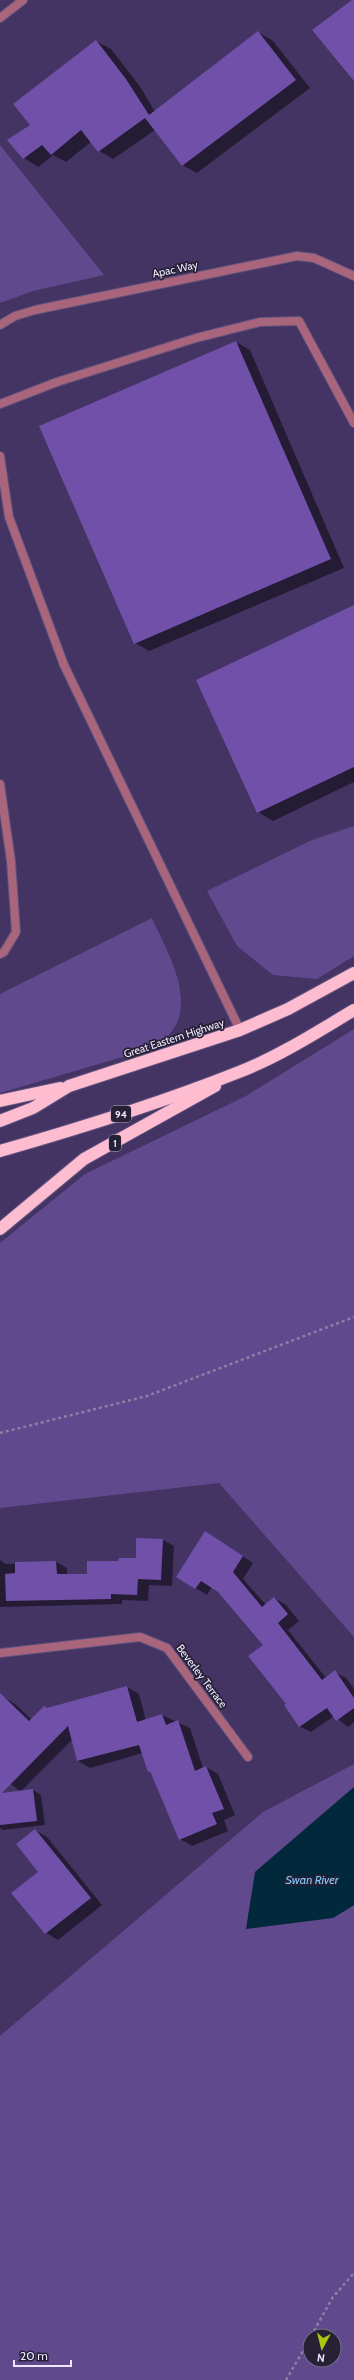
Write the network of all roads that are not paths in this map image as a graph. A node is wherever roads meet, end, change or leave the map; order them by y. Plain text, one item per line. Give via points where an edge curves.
1 (23, 0) edge
2 (0, 18) edge
3 (354, 276) edge
4 (0, 325) edge
5 (0, 404) edge
6 (354, 423) edge
7 (0, 456) edge
8 (0, 784) edge
9 (0, 954) edge
10 (354, 973) edge
11 (354, 1010) edge
12 (240, 1030) junction
13 (240, 1072) junction
14 (69, 1086) junction
15 (0, 1101) edge
16 (0, 1121) edge
17 (0, 1151) edge
18 (0, 1229) edge
19 (0, 1653) edge
20 (248, 1757) dead end

1 - 2 street
3 - 4 street, Apac Way via 314,258 296,256 35,310 15,316
5 - 6 street via 57,382 196,338 260,322 299,320
7 - 12 street via 9,517 64,665
8 - 9 street via 11,861 16,932 4,952
10 - 12 highway, Great Eastern Highway via 288,1009
11 - 13 highway, 94 via 295,1045
12 - 14 highway, Great Eastern Highway
13 - 17 highway, 94 via 86,1126
13 - 18 highway, 1 via 84,1159
14 - 15 highway
14 - 16 highway, Great Eastern Highway via 33,1108
19 - 20 street, Beverley Terrace via 140,1637 167,1648

